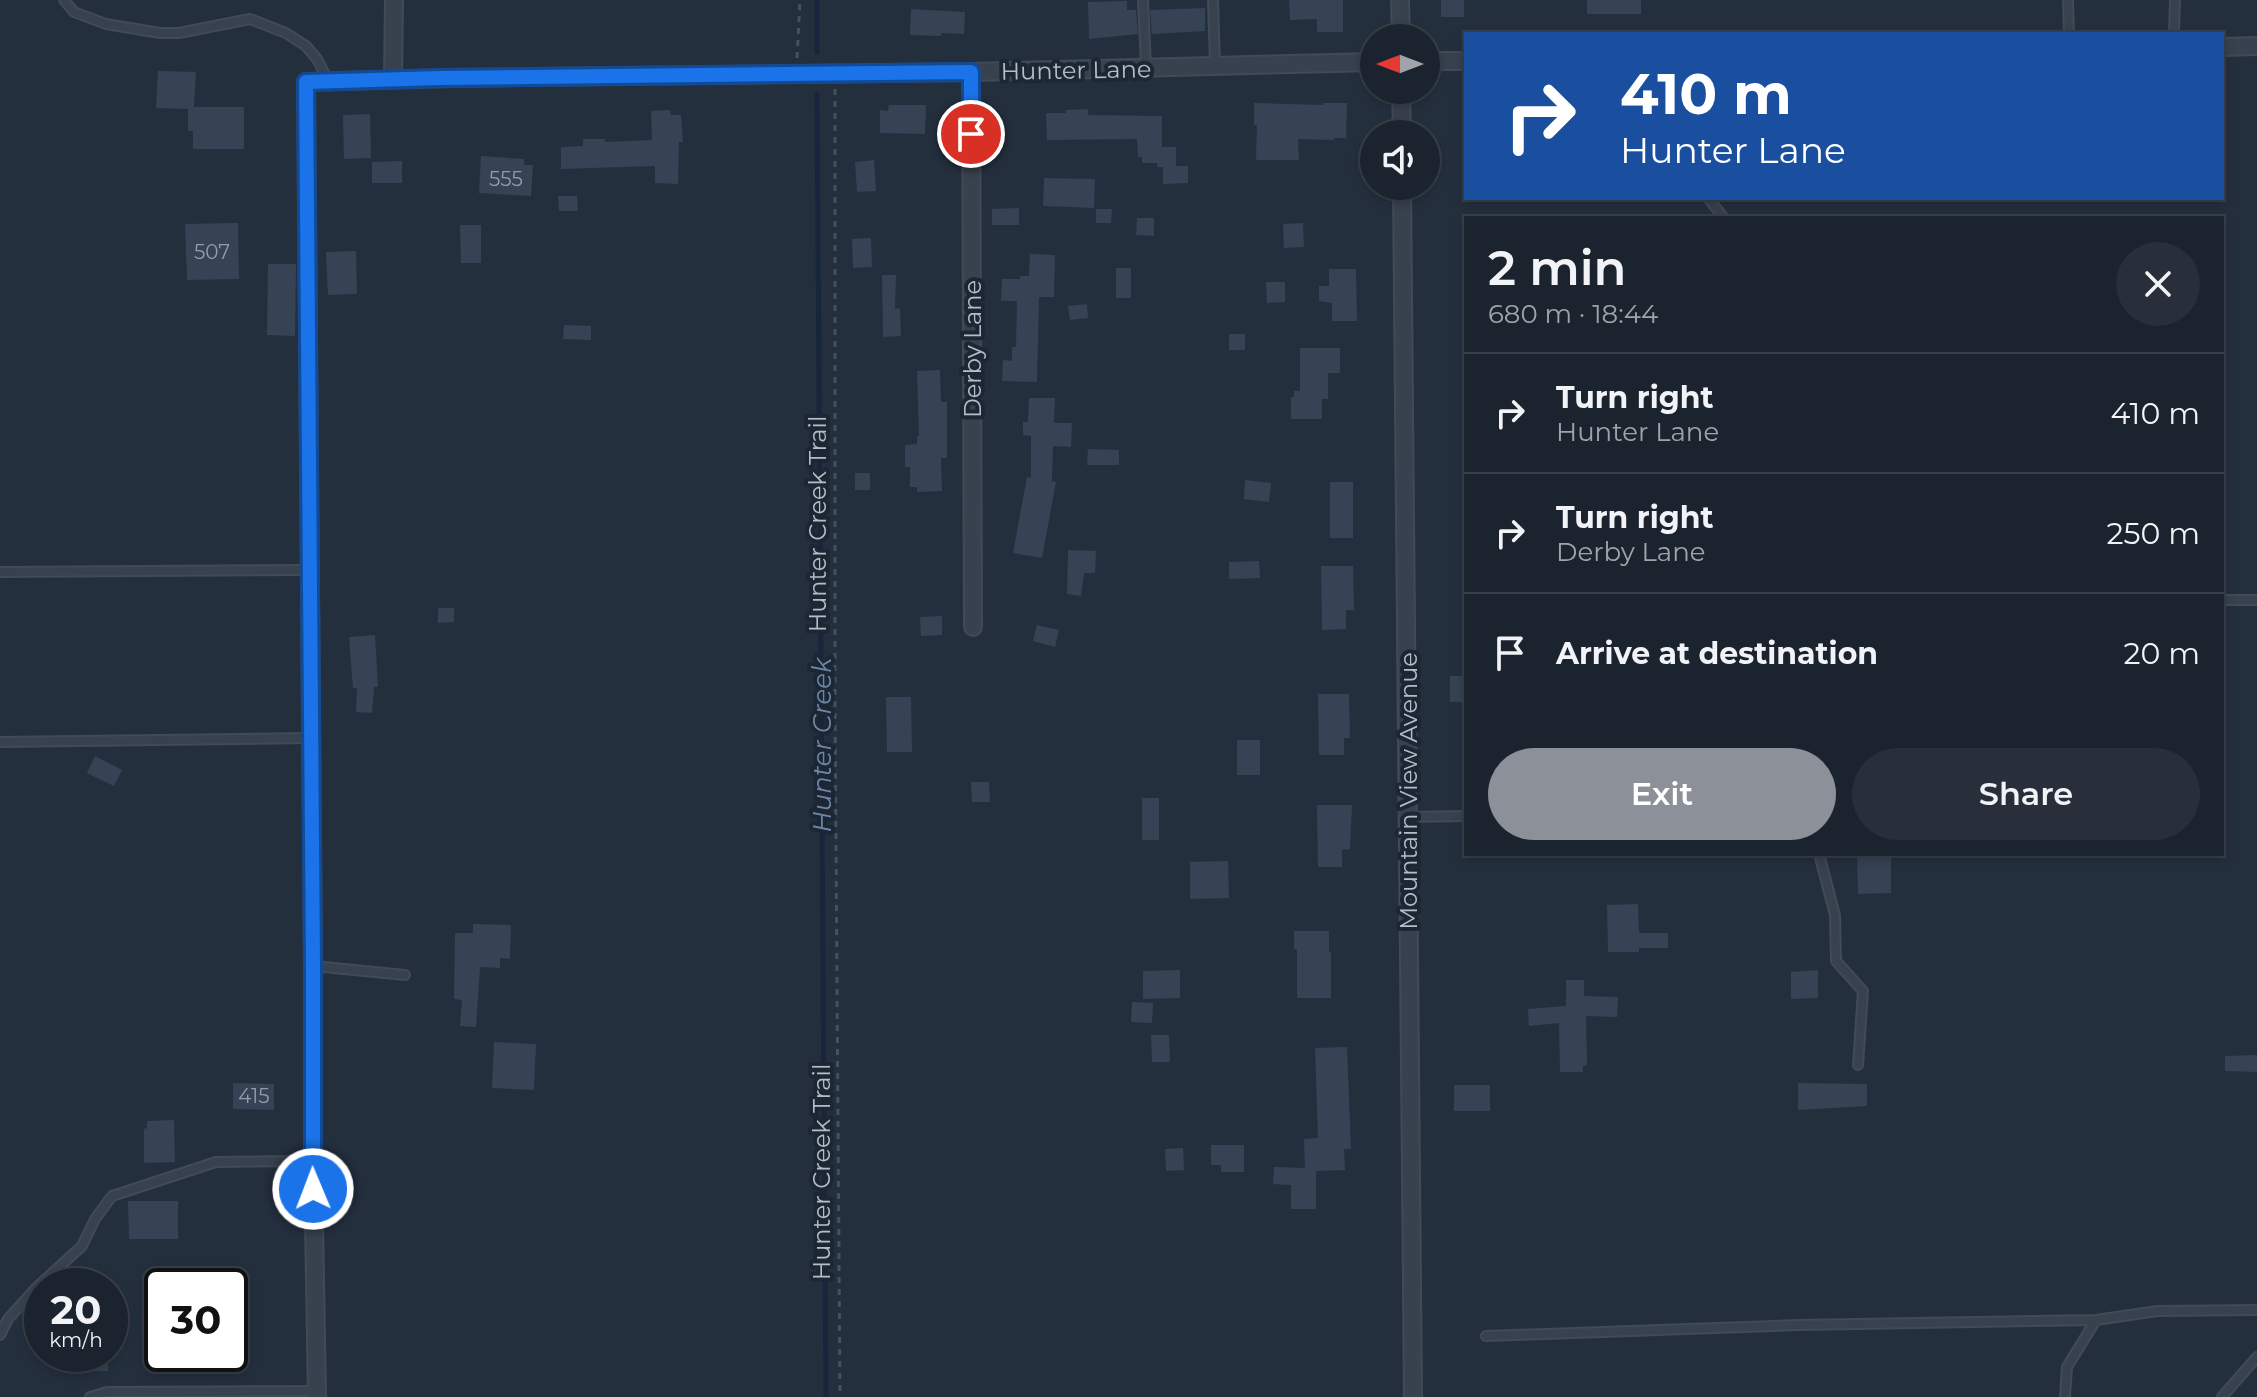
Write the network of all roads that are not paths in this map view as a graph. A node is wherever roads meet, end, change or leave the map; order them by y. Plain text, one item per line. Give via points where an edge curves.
1 (64, 0) edge
2 (394, 0) edge
3 (1143, 0) edge
4 (1213, 0) edge
5 (1400, 0) edge
6 (2068, 0) edge
7 (2175, 0) edge
8 (1401, 24) edge
9 (2069, 32) edge
10 (2174, 32) edge
11 (2257, 46) edge
12 (2224, 47) edge
13 (1440, 61) edge
14 (1464, 61) edge
15 (1360, 62) edge
16 (1215, 66) junction
17 (1146, 68) junction
18 (971, 72) junction
19 (393, 80) junction
20 (328, 81) junction
21 (1402, 200) edge
22 (1710, 200) edge
23 (1722, 216) edge
24 (310, 570) junction
25 (0, 572) edge
26 (2257, 600) edge
27 (2224, 601) edge
28 (973, 627) dead end
29 (312, 738) junction
30 (0, 742) edge
31 (1464, 816) edge
32 (1408, 817) junction
33 (1820, 856) edge
34 (313, 966) junction
35 (405, 975) dead end
36 (1858, 1065) dead end
37 (313, 1161) junction
38 (2257, 1310) edge
39 (2096, 1320) junction
40 (0, 1335) edge
41 (1486, 1336) dead end
42 (2257, 1357) edge
43 (317, 1394) edge
44 (90, 1397) edge
45 (1413, 1397) edge
46 (2065, 1397) edge
47 (2222, 1397) edge

1 - 20 lane via 74,12 106,24 160,33 250,19 306,46
2 - 19 street
3 - 17 lane
4 - 16 lane
5 - 8 street
6 - 9 lane
7 - 10 lane
11 - 12 street
13 - 14 street
15 - 16 street, Hunter Lane
16 - 17 street, Hunter Lane
17 - 18 street, Hunter Lane
18 - 19 street, Hunter Lane
18 - 28 street, Derby Lane
19 - 20 street, Hunter Lane
20 - 24 street via 306,82
21 - 32 street, Mountain View Avenue
22 - 23 lane
24 - 25 lane
24 - 29 street
26 - 27 lane
29 - 30 lane
29 - 34 street
31 - 32 lane
32 - 45 street, Mountain View Avenue
33 - 36 lane via 1835,915 1836,961 1863,991
34 - 35 lane
34 - 37 street
37 - 40 lane via 216,1162 112,1196 82,1246 36,1288
37 - 43 street
38 - 39 lane via 2157,1311
39 - 41 lane
39 - 46 lane via 2067,1367
42 - 47 lane
43 - 44 lane via 107,1392

